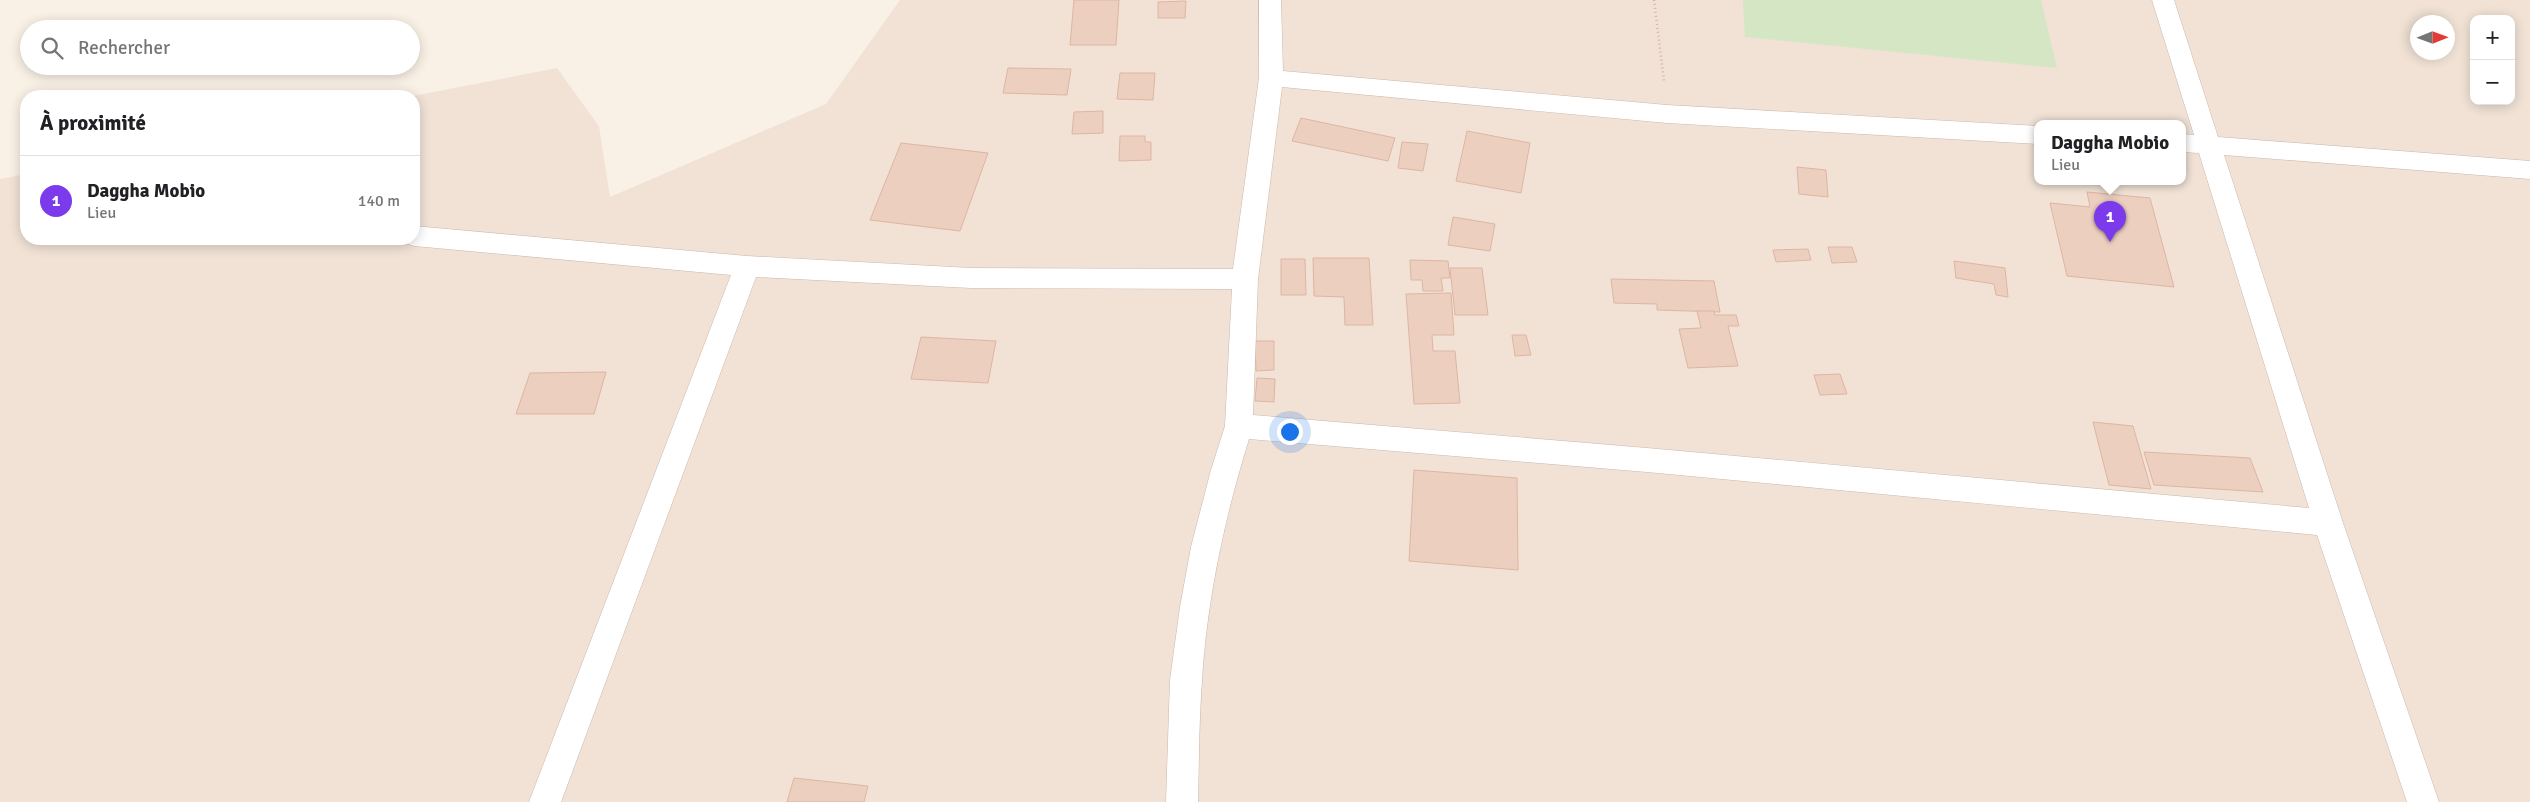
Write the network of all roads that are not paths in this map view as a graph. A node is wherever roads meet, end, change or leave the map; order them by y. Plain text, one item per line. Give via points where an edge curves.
1 (1270, 0) edge
2 (2164, 0) edge
3 (1270, 78) junction
4 (2034, 135) edge
5 (2186, 143) edge
6 (2210, 145) junction
7 (2530, 170) edge
8 (420, 237) edge
9 (747, 266) junction
10 (1245, 279) junction
11 (1239, 426) junction
12 (2328, 522) junction
13 (545, 802) edge
14 (1182, 802) edge
15 (2423, 802) edge

1 - 3 street
2 - 6 street
3 - 4 street via 1668,114
3 - 10 street
5 - 6 street
6 - 7 street
6 - 12 street
8 - 9 street
9 - 10 street via 971,278
9 - 13 street
10 - 11 street
11 - 12 street via 1507,446 1705,467
11 - 14 street via 1220,489 1194,607 1186,680
12 - 15 street

